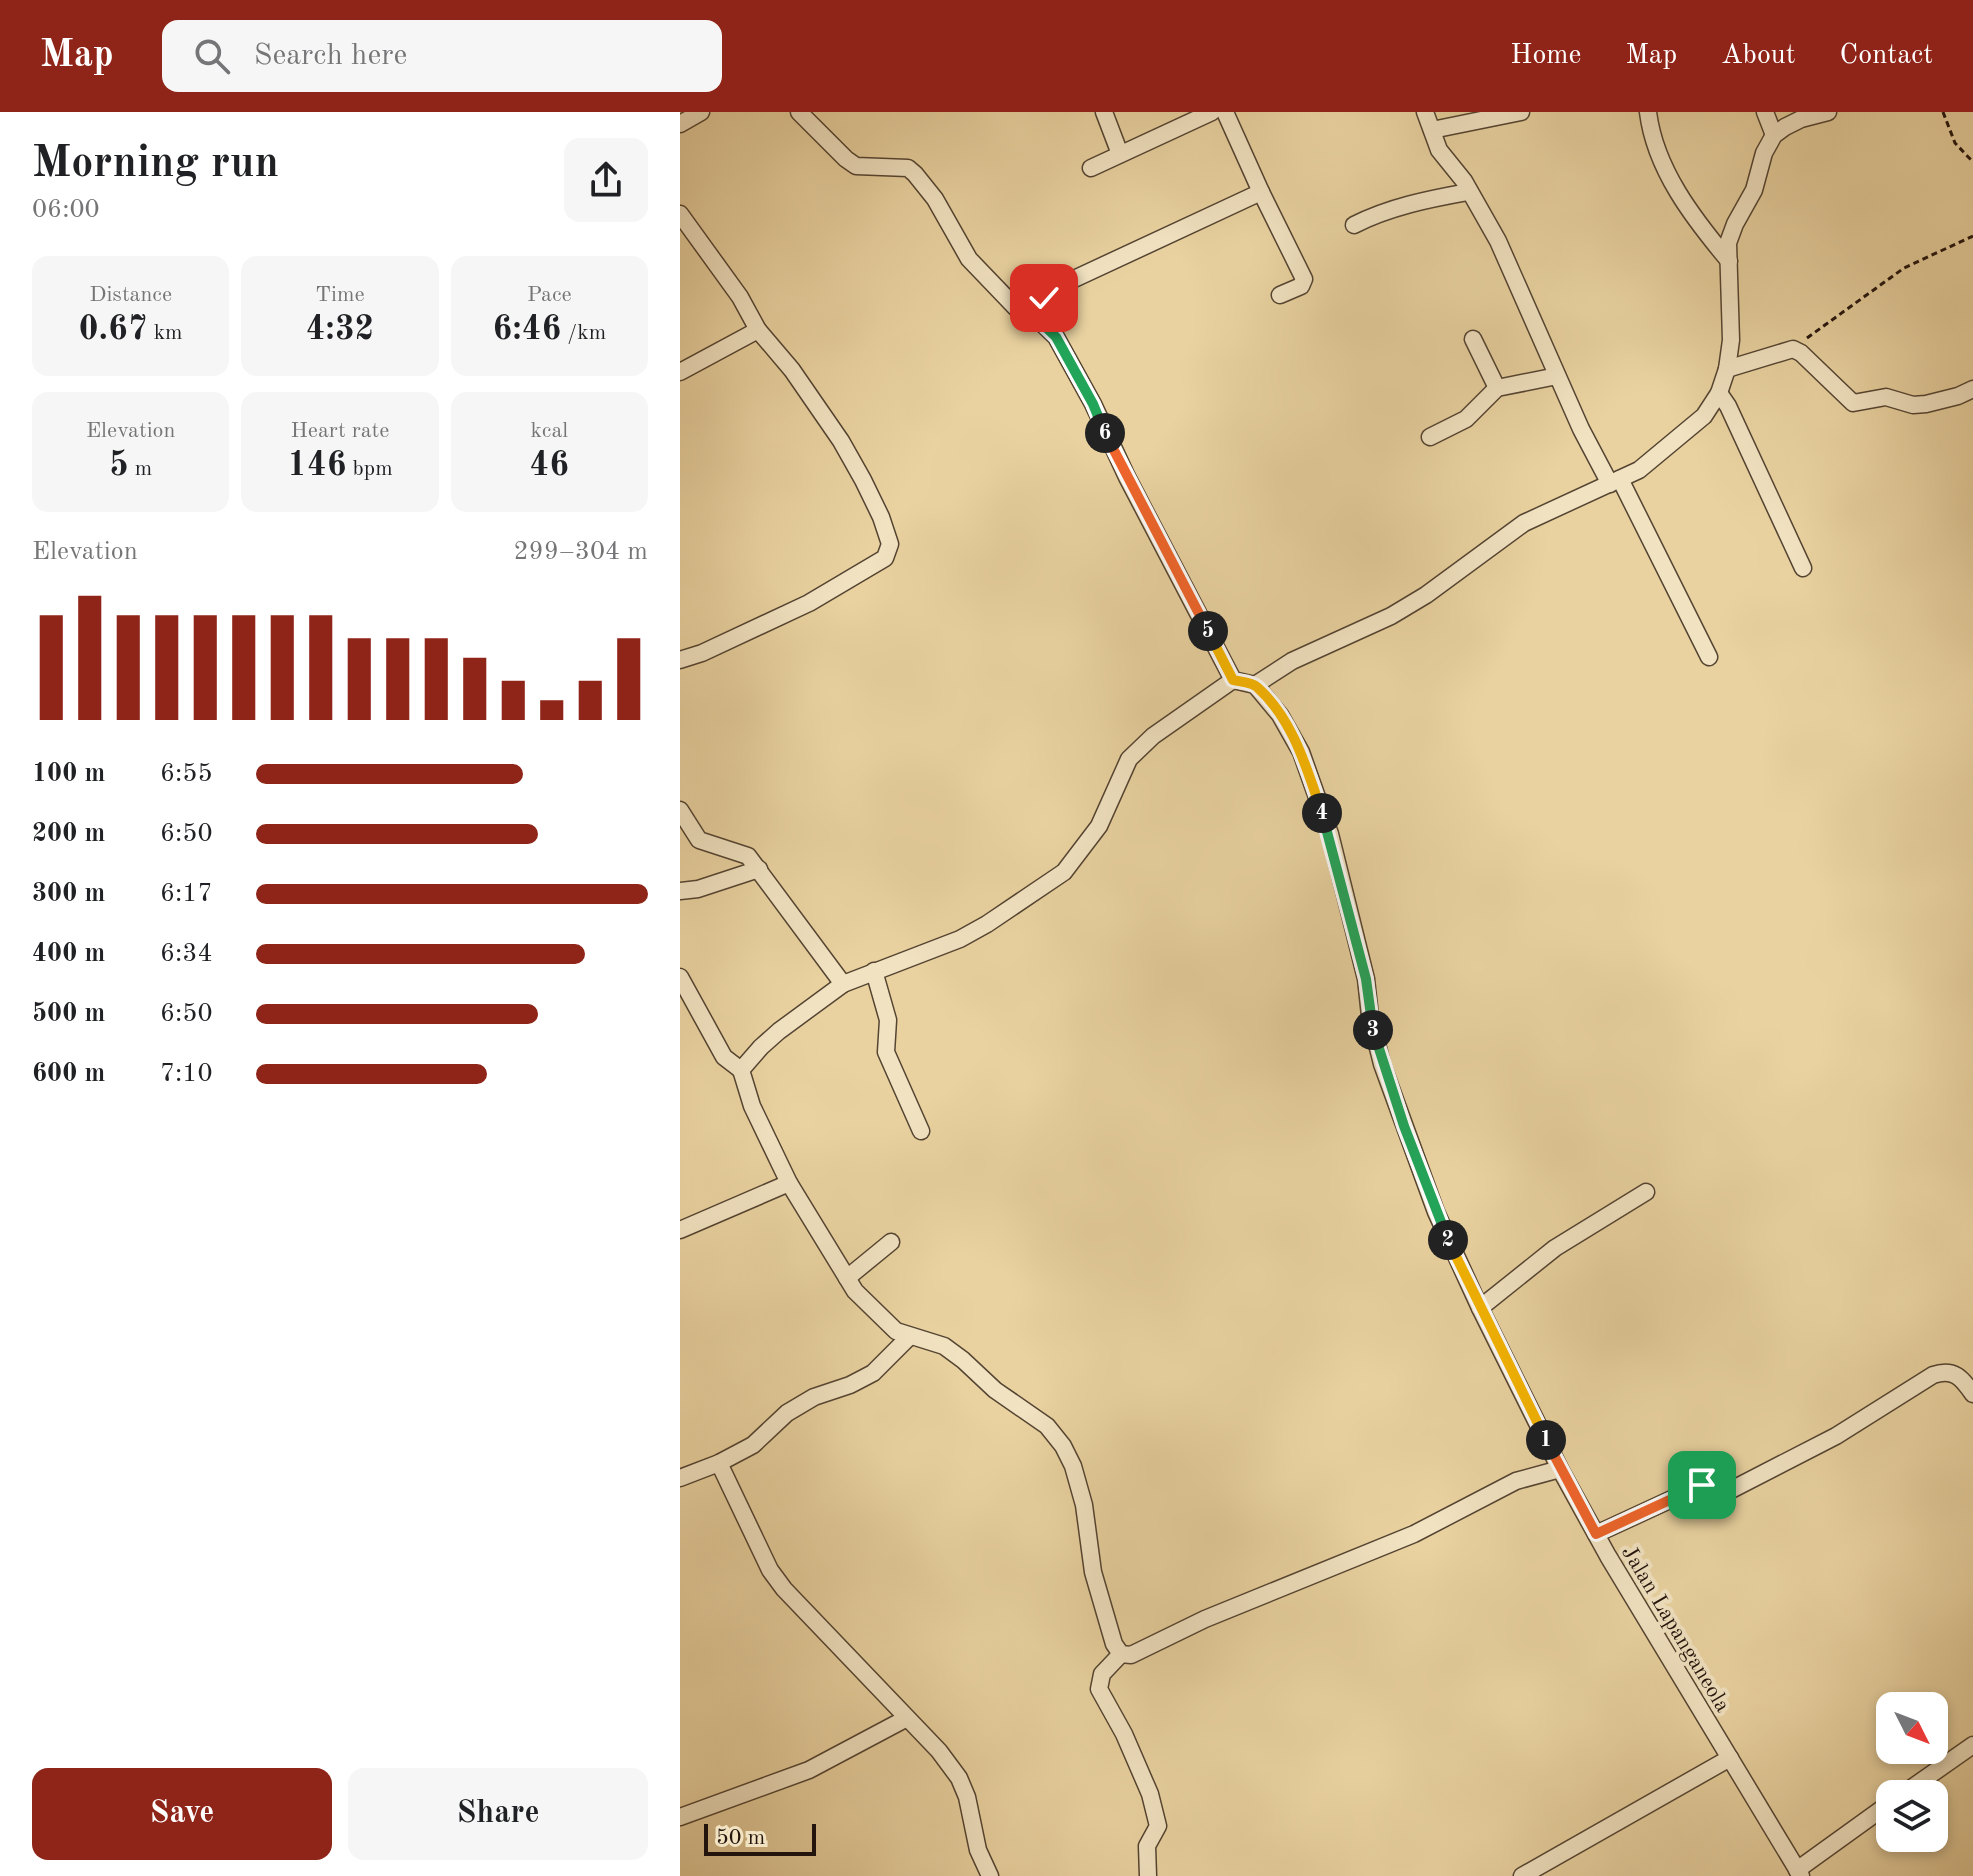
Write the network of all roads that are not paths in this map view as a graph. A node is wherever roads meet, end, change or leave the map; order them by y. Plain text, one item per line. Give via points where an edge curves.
1 (701, 112) edge
2 (799, 112) edge
3 (1104, 112) edge
4 (1212, 112) edge
5 (1225, 112) edge
6 (1425, 112) edge
7 (1521, 112) edge
8 (1648, 112) edge
9 (1765, 112) edge
10 (1828, 112) edge
11 (680, 124) edge
12 (1432, 130) junction
13 (1774, 135) junction
14 (1120, 154) junction
15 (1091, 168) dead end
16 (1261, 192) junction
17 (1468, 192) junction
18 (680, 214) edge
19 (1354, 225) dead end
20 (1729, 261) junction
21 (1280, 295) dead end
22 (1030, 312) junction
23 (758, 330) junction
24 (1473, 339) dead end
25 (1727, 369) junction
26 (680, 372) edge
27 (1557, 376) junction
28 (1497, 388) junction
29 (1971, 390) edge
30 (1719, 393) junction
31 (1430, 437) dead end
32 (1615, 481) junction
33 (1803, 568) dead end
34 (1709, 657) dead end
35 (680, 660) edge
36 (1233, 680) junction
37 (1255, 685) junction
38 (680, 810) edge
39 (759, 869) junction
40 (680, 891) edge
41 (874, 971) junction
42 (680, 977) edge
43 (843, 984) junction
44 (741, 1070) junction
45 (921, 1131) dead end
46 (789, 1183) junction
47 (1646, 1192) dead end
48 (680, 1230) edge
49 (891, 1242) dead end
50 (847, 1278) junction
51 (1480, 1308) junction
52 (909, 1337) junction
53 (1973, 1394) edge
54 (719, 1463) junction
55 (1560, 1469) junction
56 (680, 1478) edge
57 (1596, 1534) junction
58 (1121, 1654) junction
59 (907, 1718) junction
60 (1973, 1745) edge
61 (1730, 1758) junction
62 (1923, 1780) edge
63 (1876, 1814) edge
64 (680, 1817) edge
65 (1799, 1873) edge
66 (990, 1876) edge
67 (1148, 1876) edge
68 (1522, 1876) edge

1 - 11 street
2 - 22 street via 856,166 908,168 915,174 969,259 1016,308
3 - 14 street
4 - 14 street
5 - 16 street
6 - 12 street
7 - 12 street
8 - 20 street via 1674,185
9 - 13 street
10 - 13 street via 1801,119
12 - 17 street
13 - 20 street via 1728,243
14 - 15 street
16 - 21 street via 1304,279 1301,286
16 - 22 street via 1059,286
17 - 19 street
17 - 27 street via 1498,241
18 - 23 street
20 - 25 street
22 - 36 street via 1056,337 1093,404
23 - 26 street
23 - 35 street via 841,441 890,544 885,558 809,603
24 - 28 street
25 - 29 street via 1793,349 1853,403 1886,397 1913,405
25 - 30 street
27 - 28 street
27 - 32 street via 1598,465
28 - 31 street via 1466,419
30 - 32 street via 1704,416 1674,443
30 - 33 street
32 - 34 street
32 - 37 street via 1524,523 1426,595 1292,661
36 - 37 street
36 - 41 street via 1129,759 1099,826 1064,872 960,939
37 - 51 street, Jalan Lapanganeola via 1301,752 1330,834 1382,1064 1436,1212
38 - 39 street via 699,840 740,851
39 - 40 street
39 - 43 street
41 - 43 street
41 - 45 street via 888,1020 886,1052
42 - 44 street via 724,1057
43 - 44 street via 779,1031
44 - 46 street
46 - 48 street
46 - 50 street
47 - 51 street via 1555,1248
49 - 50 street
50 - 52 street via 883,1320
51 - 55 street, Jalan Lapanganeola
52 - 54 street via 873,1373 814,1397 787,1413 753,1445
52 - 58 street via 944,1346 1047,1426 1063,1446 1084,1505 1093,1572
53 - 57 street via 1956,1373 1933,1375 1836,1436 1731,1490 1702,1485
54 - 56 street
54 - 59 street via 784,1589
55 - 57 street, Jalan Lapanganeola
55 - 58 street via 1516,1481 1414,1534 1205,1619 1131,1655
57 - 61 street, Jalan Lapanganeola
58 - 67 street via 1098,1681 1150,1794 1158,1826 1147,1846
59 - 64 street via 809,1770
59 - 66 street via 959,1778
60 - 62 street
61 - 65 street, Jalan Lapanganeola
61 - 68 street
63 - 65 street

